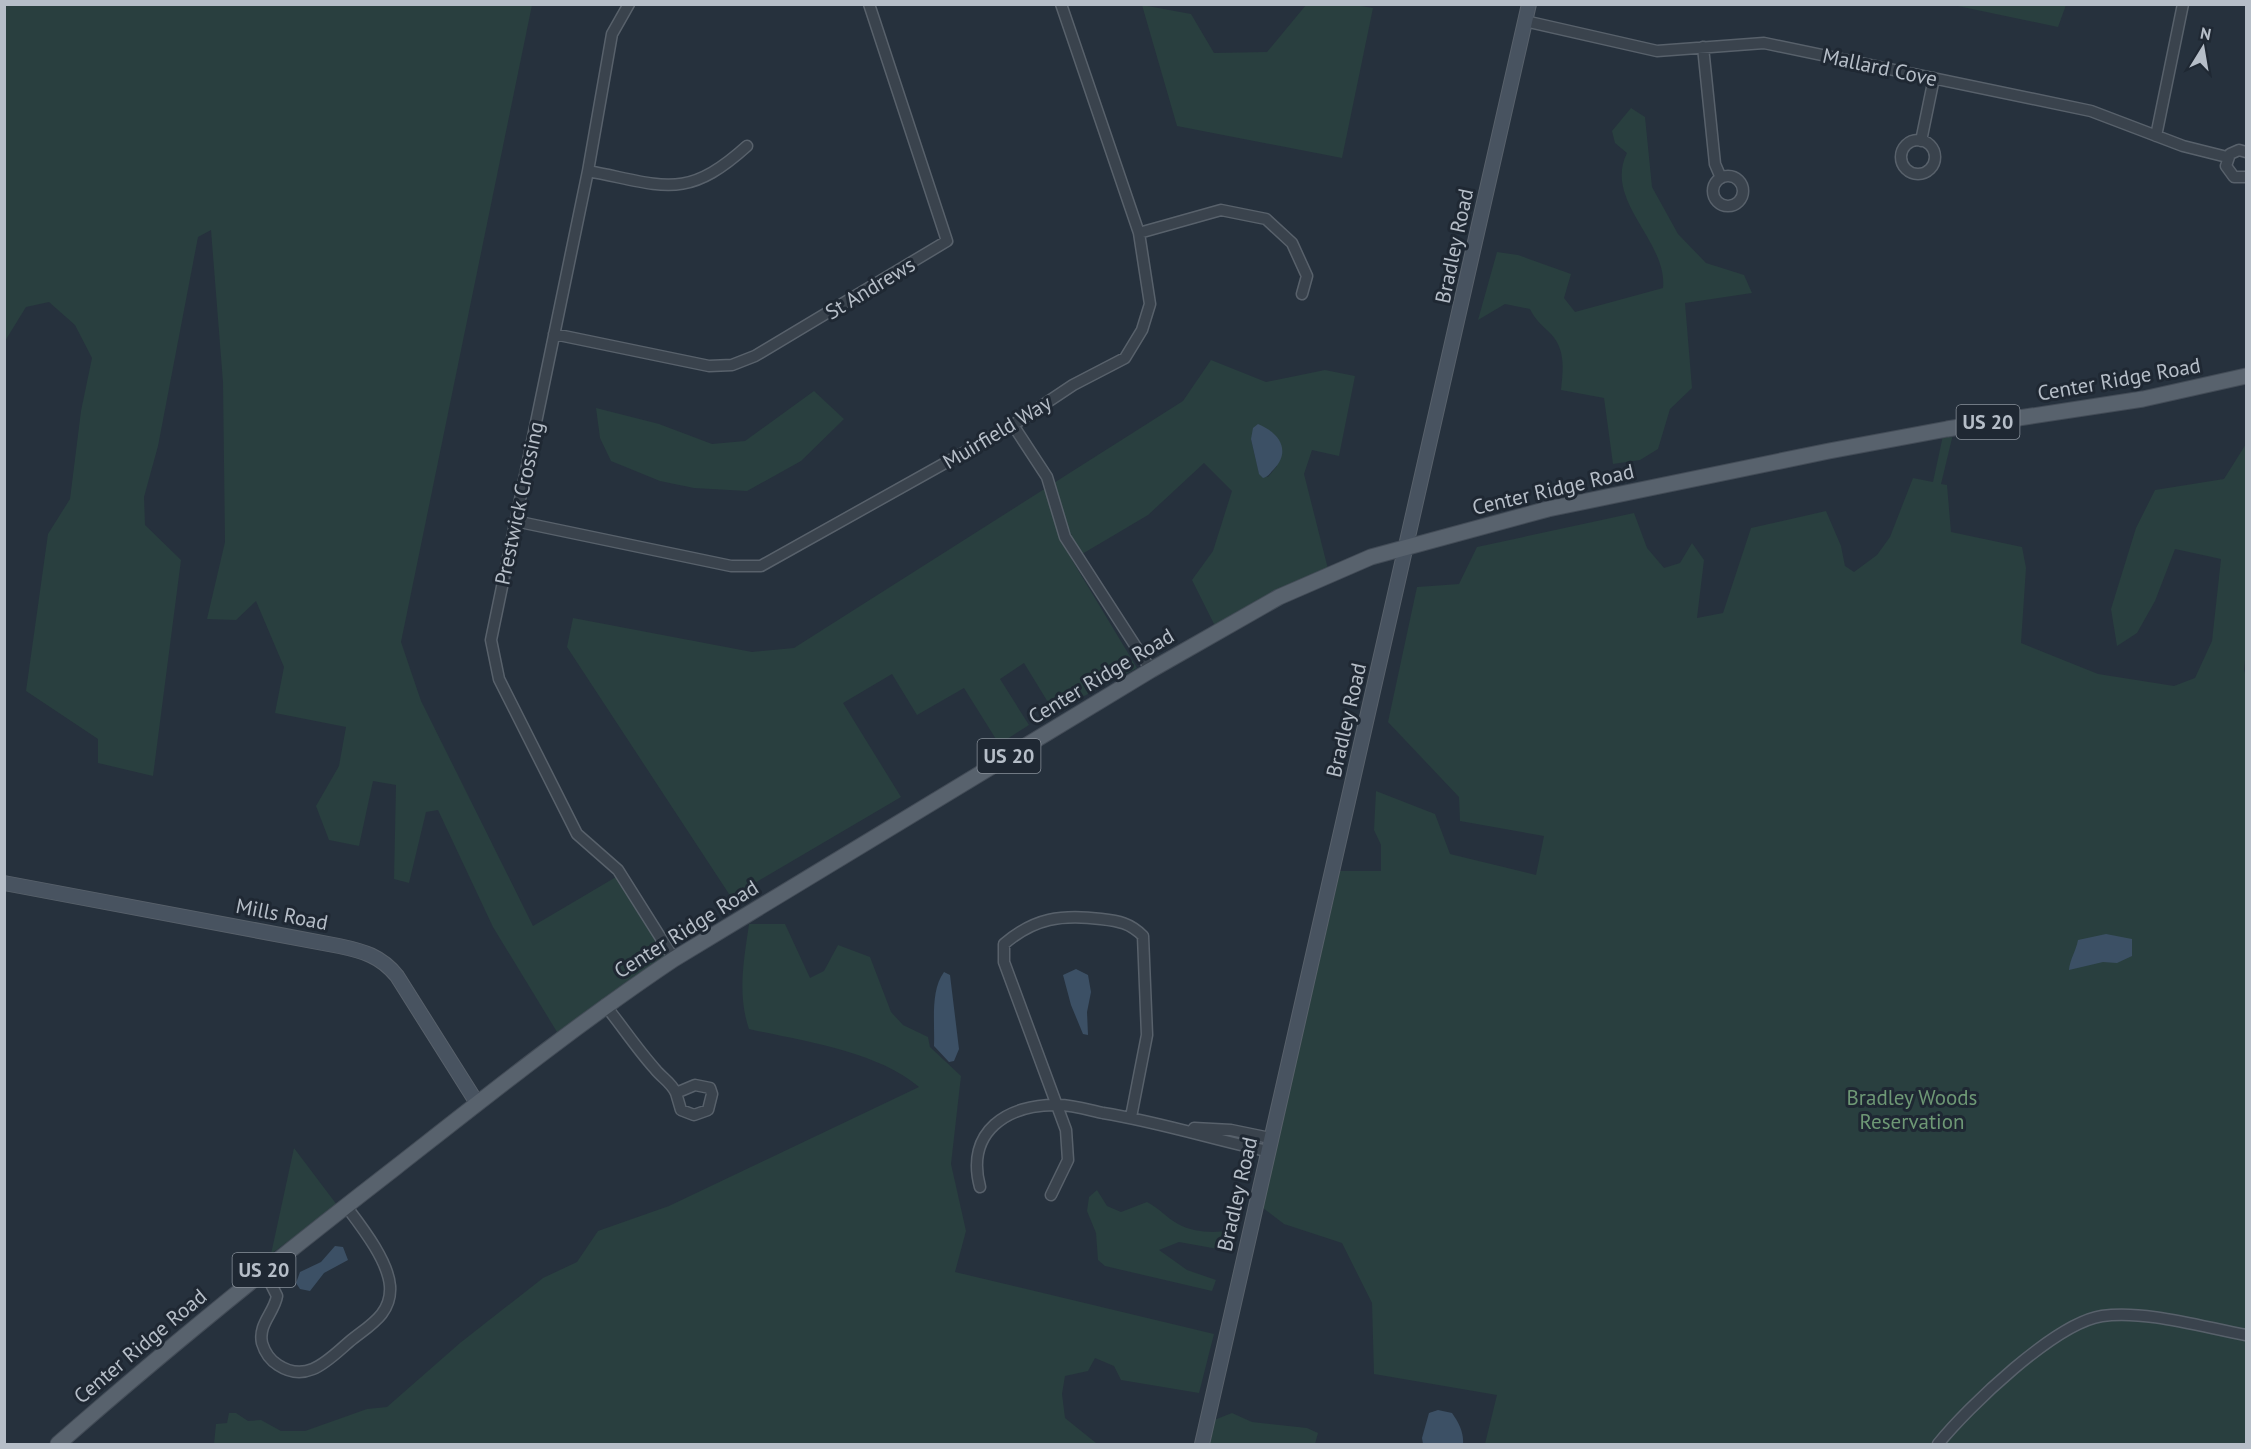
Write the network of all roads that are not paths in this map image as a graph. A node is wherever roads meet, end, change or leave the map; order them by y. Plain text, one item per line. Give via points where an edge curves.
1 (629, 4) edge
2 (869, 4) edge
3 (1061, 4) edge
4 (1529, 4) edge
5 (2183, 4) edge
6 (1525, 21) junction
7 (1703, 47) junction
8 (1934, 78) junction
9 (2156, 136) junction
10 (1921, 141) dead end
11 (747, 146) dead end
12 (2247, 152) edge
13 (2228, 158) junction
14 (588, 171) junction
15 (2247, 177) edge
16 (1721, 178) dead end
17 (1139, 233) junction
18 (1302, 294) dead end
19 (554, 334) junction
20 (2247, 376) edge
21 (1013, 425) junction
22 (515, 521) junction
23 (1407, 546) junction
24 (1151, 670) junction
25 (4, 883) edge
26 (674, 959) junction
27 (605, 1005) junction
28 (676, 1093) dead end
29 (477, 1102) junction
30 (1059, 1105) junction
31 (1131, 1117) junction
32 (1269, 1144) junction
33 (980, 1187) dead end
34 (1051, 1196) dead end
35 (346, 1206) junction
36 (264, 1270) junction
37 (2247, 1335) edge
38 (58, 1444) edge
39 (1202, 1444) edge
40 (1938, 1444) edge

1 - 14 street, Prestwick Crossing via 612,34
2 - 19 street, St Andrews via 947,241 755,356 732,365 709,366
3 - 17 street, Muirfield Way
4 - 6 street, Bradley Road
5 - 9 street
6 - 7 street, Mallard Cove via 1657,51
6 - 23 street, Bradley Road
7 - 8 street, Mallard Cove via 1764,43
7 - 16 street via 1715,164
8 - 9 street, Mallard Cove via 2091,111
8 - 10 street
9 - 13 street, Mallard Cove
11 - 14 street via 721,169 694,183 665,186
12 - 13 street via 2235,151
13 - 15 street via 2230,174
14 - 19 street, Prestwick Crossing
17 - 18 street via 1221,210 1266,219 1292,243 1306,276
17 - 21 street, Muirfield Way via 1150,304 1142,330 1125,358 1073,385
19 - 22 street, Prestwick Crossing
20 - 23 main road, Center Ridge Road / US 20 via 2143,399 1822,452 1548,509
21 - 22 street, Muirfield Way via 761,566 731,566
21 - 24 street via 1047,477 1065,537
22 - 26 street, Prestwick Crossing via 492,640 499,679 577,834 618,870
23 - 24 main road, Center Ridge Road / US 20 via 1371,557 1279,597
23 - 32 street, Bradley Road
24 - 26 main road, Center Ridge Road / US 20
25 - 29 street, Mills Road via 373,955 397,976
26 - 27 main road, Center Ridge Road / US 20
27 - 28 street
27 - 29 main road, Center Ridge Road / US 20
29 - 35 main road, Center Ridge Road / US 20
30 - 31 street
30 - 31 street via 1002,952 1004,944 1020,930 1042,920 1077,916 1128,922 1143,936 1147,1035
30 - 33 street via 1021,1110 995,1121 982,1140 977,1159
30 - 34 street via 1068,1160
31 - 32 street via 1175,1126 1231,1130
32 - 39 street, Bradley Road
35 - 36 main road, Center Ridge Road / US 20
35 - 36 street via 376,1251 388,1277 389,1298 375,1322 319,1367 293,1372 277,1365 266,1353 262,1330 277,1296
36 - 38 main road, Center Ridge Road / US 20
37 - 40 street via 2137,1316 2101,1316 2075,1324 1991,1389

